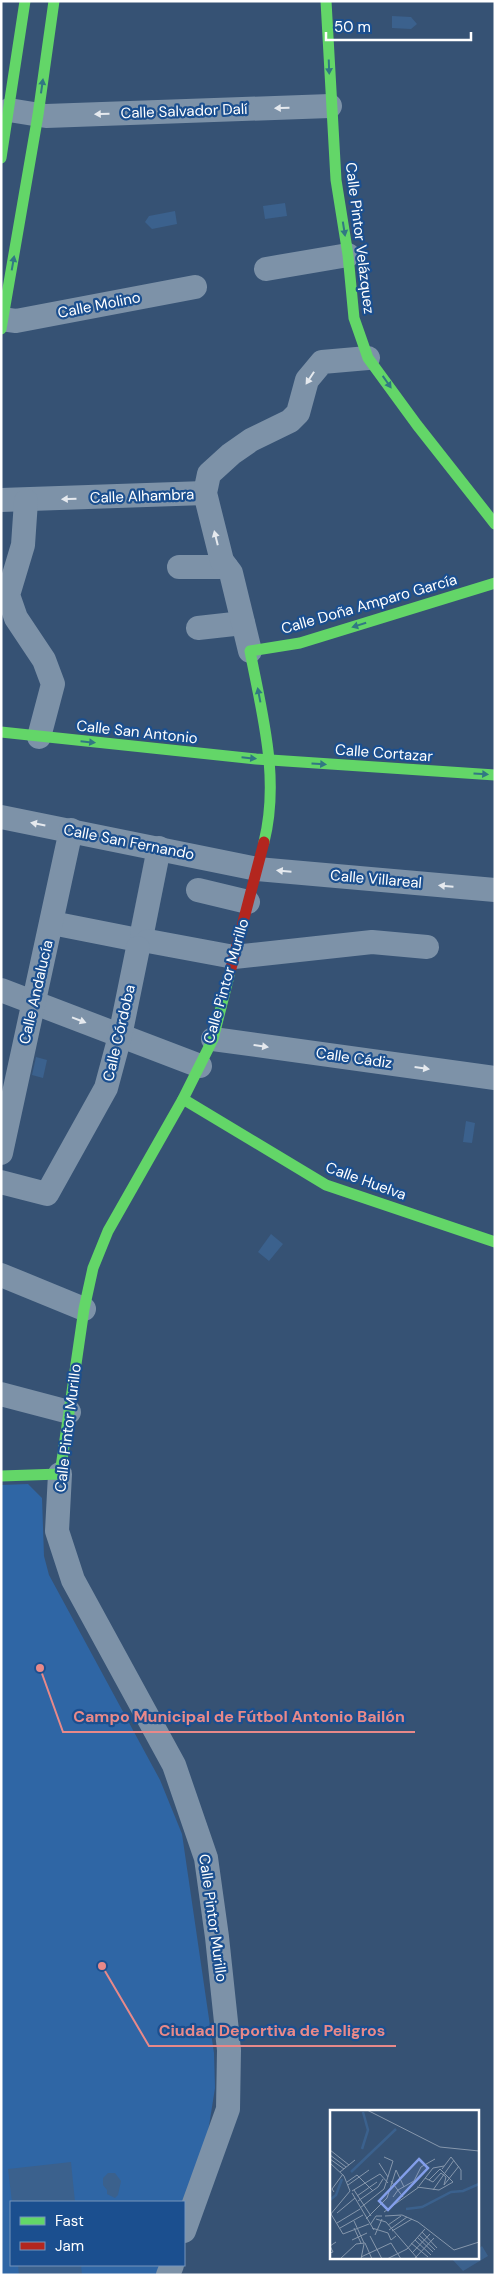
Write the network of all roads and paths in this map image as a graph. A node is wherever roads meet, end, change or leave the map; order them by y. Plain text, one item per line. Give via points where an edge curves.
1 (25, 1) edge
2 (326, 1) edge
3 (57, 4) edge
4 (330, 106) junction
5 (9, 110) junction
6 (38, 115) junction
7 (1, 158) edge
8 (348, 255) junction
9 (266, 268) dead end
10 (195, 287) dead end
11 (2, 323) edge
12 (368, 358) junction
13 (205, 493) junction
14 (1, 500) edge
15 (26, 501) junction
16 (495, 524) edge
17 (226, 567) junction
18 (179, 568) dead end
19 (495, 583) edge
20 (243, 623) junction
21 (198, 628) dead end
22 (250, 651) junction
23 (1, 732) edge
24 (39, 737) junction
25 (271, 760) junction
26 (495, 775) edge
27 (1, 817) edge
28 (71, 830) junction
29 (159, 848) junction
30 (257, 869) junction
31 (198, 890) dead end
32 (495, 890) edge
33 (248, 902) junction
34 (52, 923) junction
35 (140, 940) junction
36 (427, 947) dead end
37 (234, 957) junction
38 (1, 990) edge
39 (33, 1002) junction
40 (120, 1036) junction
41 (213, 1039) junction
42 (200, 1066) junction
43 (495, 1078) edge
44 (183, 1099) junction
45 (1, 1154) edge
46 (1, 1182) edge
47 (495, 1242) edge
48 (1, 1275) edge
49 (84, 1310) junction
50 (1, 1394) edge
51 (69, 1412) junction
52 (60, 1474) junction
53 (1, 1476) edge
54 (185, 2228) edge

1 - 5 street
2 -> 4 street, Calle Pintor Velázquez
6 -> 3 street
4 -> 6 street, Calle Salvador Dalí
4 -> 8 street, Calle Pintor Velázquez via 336,180
5 - 6 street, Calle Salvador Dalí
5 - 7 street
11 -> 6 street
8 - 9 street
8 - 12 street, Calle Pintor Velázquez via 354,318
10 - 11 street, Calle Molino
12 -> 13 street, Calle Alhambra via 322,362 307,380 298,413 290,421 230,454 209,474
12 -> 16 street, Calle Pintor Velázquez
13 -> 15 street, Calle Alhambra
17 -> 13 street, Calle Pintor Murillo
14 - 15 street, Calle Alhambra
15 - 24 street via 23,545 8,595 16,618 44,660 53,684
17 - 18 street
17 - 20 street, Calle Pintor Murillo via 232,573
19 -> 22 street, Calle Doña Amparo García via 300,643
20 - 21 street
20 - 22 street, Calle Pintor Murillo
25 -> 22 street, Calle Pintor Murillo
23 - 24 street, Calle San Antonio
24 -> 25 street, Calle San Antonio
25 -> 26 street, Calle Cortazar
25 - 30 street, Calle Pintor Murillo via 267,829
28 -> 27 street, Calle San Fernando
28 - 29 street, Calle San Fernando
28 - 34 street, Calle Andalucía
29 - 30 street, Calle San Fernando
29 - 35 street, Calle Córdoba
32 -> 30 street, Calle Villareal
30 - 33 street, Calle Pintor Murillo
31 - 33 street
33 - 37 street, Calle Pintor Murillo
34 - 35 street
34 - 39 street, Calle Andalucía
35 - 37 street
35 - 40 street, Calle Córdoba
36 - 37 street via 372,942
37 - 41 street, Calle Pintor Murillo
38 - 39 street
39 -> 40 street
39 - 45 street, Calle Andalucía
40 - 42 street
40 - 46 street, Calle Córdoba via 106,1088 47,1194
41 - 42 street, Calle Pintor Murillo
41 -> 43 street, Calle Cádiz
42 - 44 street, Calle Pintor Murillo
44 - 47 street, Calle Huelva via 326,1185
44 - 49 street, Calle Pintor Murillo via 108,1231 93,1268
48 - 49 street
49 - 51 street, Calle Pintor Murillo
50 - 51 street
51 - 52 street, Calle Pintor Murillo
52 - 53 street
52 - 54 street, Calle Pintor Murillo via 56,1531 73,1580 174,1765 206,1858 229,2050 228,2109

